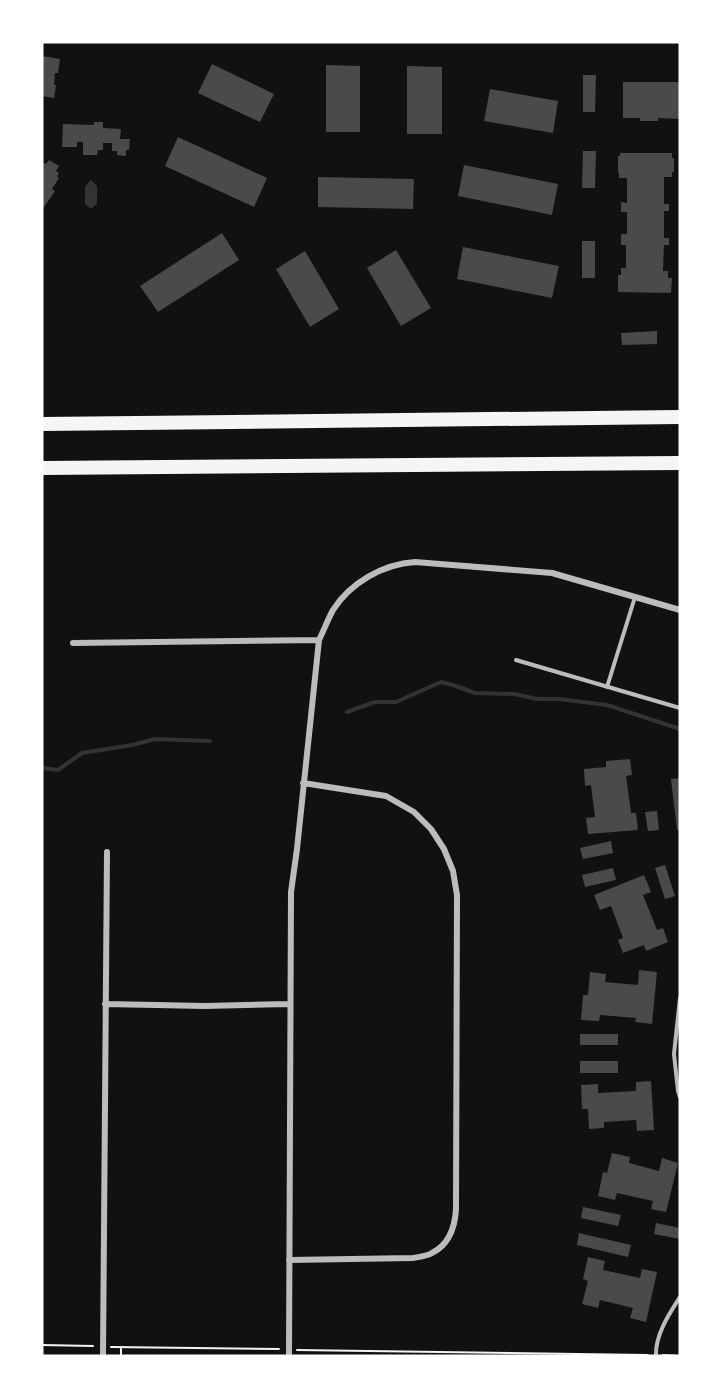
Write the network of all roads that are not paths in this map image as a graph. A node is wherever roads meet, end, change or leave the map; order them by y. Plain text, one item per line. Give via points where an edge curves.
1 (680, 417) edge
2 (42, 424) edge
3 (680, 463) edge
4 (42, 468) edge
5 (635, 597) junction
6 (680, 610) edge
7 (319, 640) junction
8 (73, 643) dead end
9 (516, 660) dead end
10 (607, 687) junction
11 (680, 708) edge
12 (303, 783) junction
13 (107, 852) dead end
14 (680, 998) edge
15 (105, 1004) junction
16 (290, 1004) junction
17 (680, 1097) edge
18 (289, 1260) junction
19 (680, 1298) edge
20 (103, 1356) edge
21 (289, 1356) edge
22 (656, 1356) edge

1 - 2 highway
3 - 4 highway
5 - 6 street
5 - 7 street via 552,573 401,563 384,568 352,588 333,609
5 - 10 lane
7 - 8 street
7 - 12 street
9 - 10 lane
10 - 11 lane
12 - 16 street via 291,892
12 - 18 street via 386,796 414,812 438,839 453,871 457,895 456,1209 455,1226 446,1242 432,1254 413,1258
13 - 15 street
14 - 17 lane via 674,1053
15 - 16 street
15 - 20 street
16 - 18 street
18 - 21 street
19 - 22 lane via 660,1333

